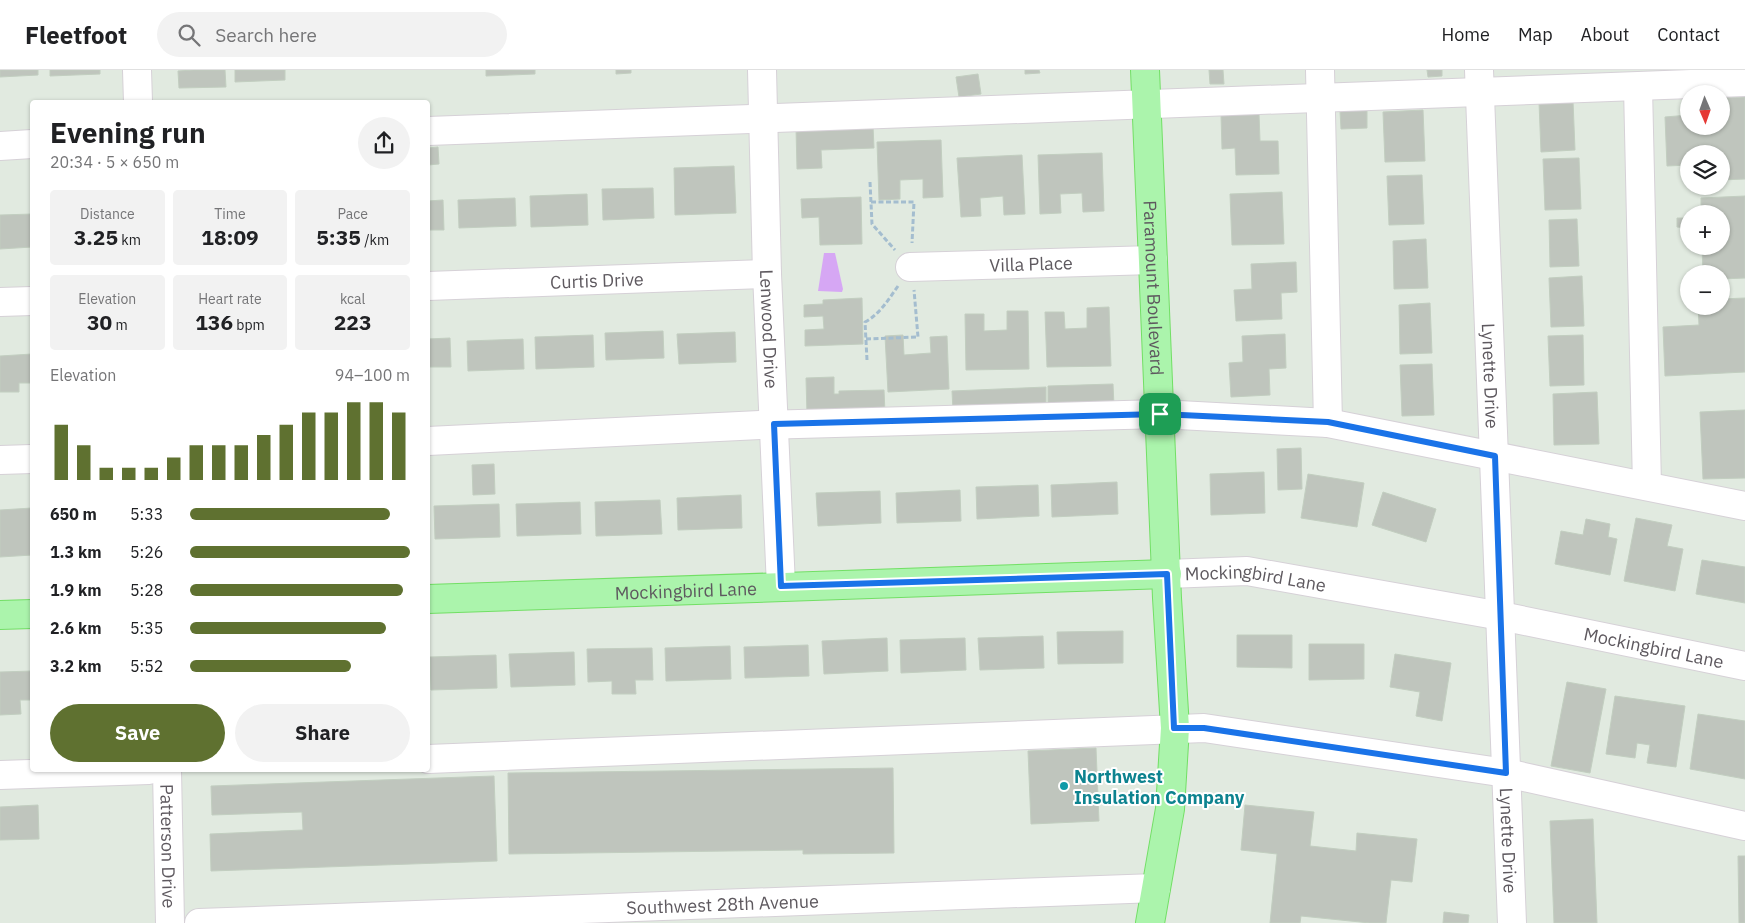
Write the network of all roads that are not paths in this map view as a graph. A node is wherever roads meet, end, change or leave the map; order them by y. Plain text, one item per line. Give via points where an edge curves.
1 (137, 70) edge
2 (762, 70) edge
3 (1145, 70) edge
4 (1320, 70) edge
5 (1480, 81) edge
6 (1745, 82) edge
7 (1638, 86) junction
8 (1321, 97) junction
9 (138, 100) edge
10 (1147, 104) junction
11 (764, 119) junction
12 (430, 131) edge
13 (30, 144) edge
14 (0, 146) edge
15 (1153, 260) junction
16 (910, 267) road end
17 (767, 274) junction
18 (430, 286) edge
19 (30, 300) edge
20 (0, 302) edge
21 (1160, 414) junction
22 (1328, 422) junction
23 (774, 424) junction
24 (430, 441) edge
25 (1495, 456) junction
26 (30, 459) edge
27 (0, 460) edge
28 (1647, 486) junction
29 (1745, 506) edge
30 (1167, 574) junction
31 (781, 586) junction
32 (430, 599) edge
33 (30, 614) edge
34 (0, 615) edge
35 (1501, 616) junction
36 (1745, 666) edge
37 (1174, 728) junction
38 (430, 759) edge
39 (89, 772) edge
40 (167, 772) edge
41 (1506, 773) junction
42 (0, 775) edge
43 (1745, 826) edge
44 (1156, 888) junction
45 (170, 923) edge
46 (199, 923) edge
47 (1150, 923) edge
48 (1512, 923) edge

1 - 9 street
2 - 11 street, Lenwood Drive
3 - 10 main road, Paramount Boulevard
4 - 8 street
5 - 7 street
5 - 8 street
5 - 25 street, Lynette Drive
6 - 7 street
7 - 28 street
8 - 10 street
8 - 22 street
10 - 11 street
10 - 15 main road, Paramount Boulevard
11 - 12 street
11 - 17 street, Lenwood Drive
13 - 14 street
15 - 16 street, Villa Place
15 - 21 main road, Paramount Boulevard
17 - 18 street, Curtis Drive
17 - 23 street, Lenwood Drive
19 - 20 street
21 - 22 street
21 - 23 street
21 - 30 main road, Paramount Boulevard
22 - 25 street
23 - 24 street
23 - 31 street, Lenwood Drive
25 - 28 street
25 - 35 street, Lynette Drive
26 - 27 street
28 - 29 street
30 - 31 main road, Mockingbird Lane
30 - 35 street, Mockingbird Lane via 1247,571
30 - 37 main road, Paramount Boulevard
31 - 32 main road, Mockingbird Lane
33 - 34 main road
35 - 36 street, Mockingbird Lane
35 - 41 street, Lynette Drive
37 - 38 street
37 - 41 street via 1204,728
37 - 44 main road, Paramount Boulevard via 1170,808
39 - 42 street
40 - 45 street, Patterson Drive
41 - 43 street
41 - 48 street, Lynette Drive
44 - 46 street, Southwest 28th Avenue
44 - 47 main road, Paramount Boulevard

